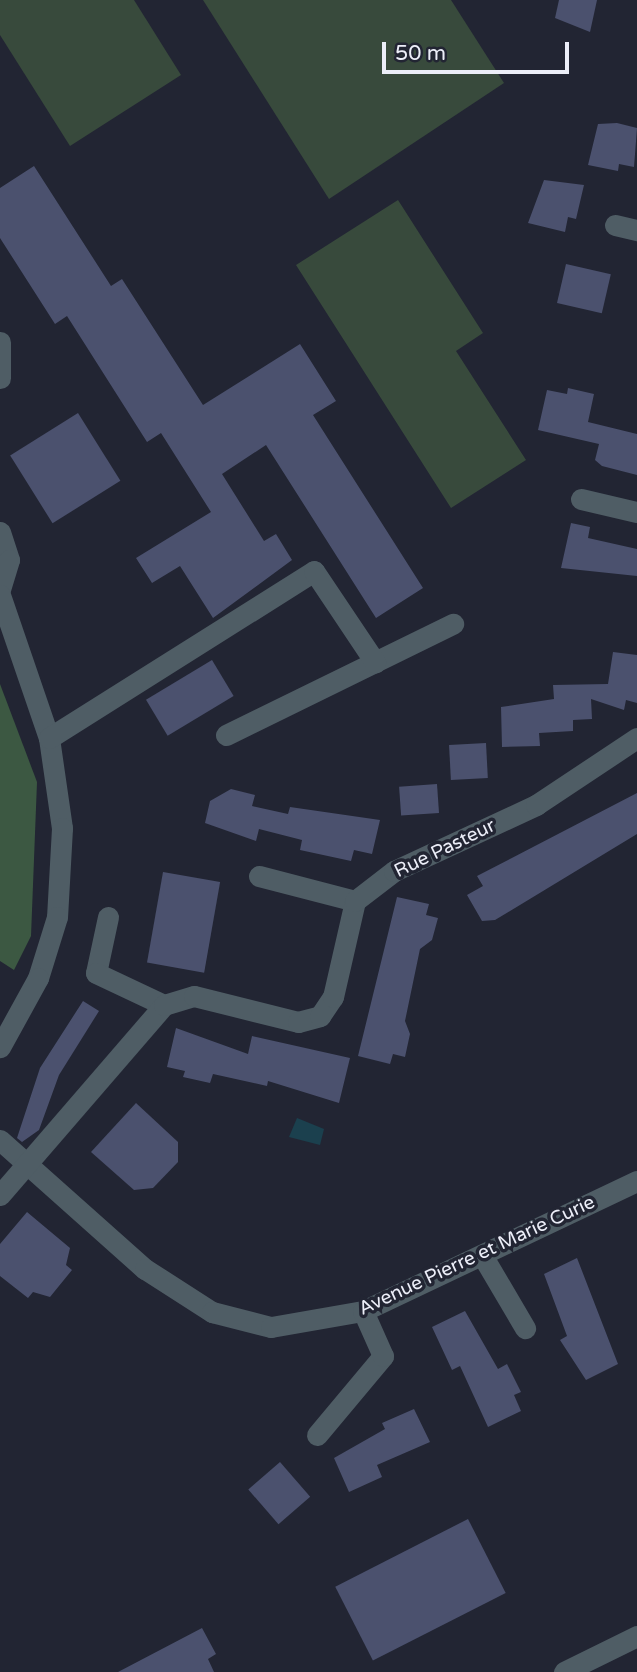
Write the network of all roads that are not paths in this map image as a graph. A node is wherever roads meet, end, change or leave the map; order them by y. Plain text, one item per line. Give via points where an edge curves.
1 (615, 225) dead end
2 (637, 230) edge
3 (0, 342) edge
4 (0, 378) edge
5 (581, 499) dead end
6 (637, 512) edge
7 (0, 532) edge
8 (0, 589) edge
9 (0, 595) edge
10 (453, 624) dead end
11 (375, 662) junction
12 (226, 734) dead end
13 (49, 738) junction
14 (637, 738) edge
15 (259, 876) dead end
16 (355, 901) junction
17 (108, 917) dead end
18 (164, 1005) junction
19 (0, 1047) edge
20 (0, 1140) edge
21 (25, 1166) junction
22 (637, 1181) edge
23 (0, 1195) edge
24 (482, 1255) junction
25 (363, 1311) junction
26 (526, 1328) dead end
27 (317, 1435) dead end
28 (637, 1636) edge
29 (564, 1672) edge

1 - 2 street
3 - 4 street
5 - 6 street
7 - 8 street via 9,560
9 - 13 street
10 - 11 street
11 - 12 street
11 - 13 street via 314,571
13 - 19 street via 62,828 57,917 38,978
14 - 16 street, Rue Pasteur via 536,805 394,871
15 - 16 street
16 - 18 street via 333,997 320,1016 298,1022 194,996
17 - 18 street via 96,974
18 - 21 street
20 - 21 street, Avenue Pierre et Marie Curie
21 - 23 street
21 - 25 street, Avenue Pierre et Marie Curie via 145,1269 212,1312 271,1327
22 - 24 street, Avenue Pierre et Marie Curie
24 - 25 street, Avenue Pierre et Marie Curie
24 - 26 street
25 - 27 street via 383,1356
28 - 29 street

